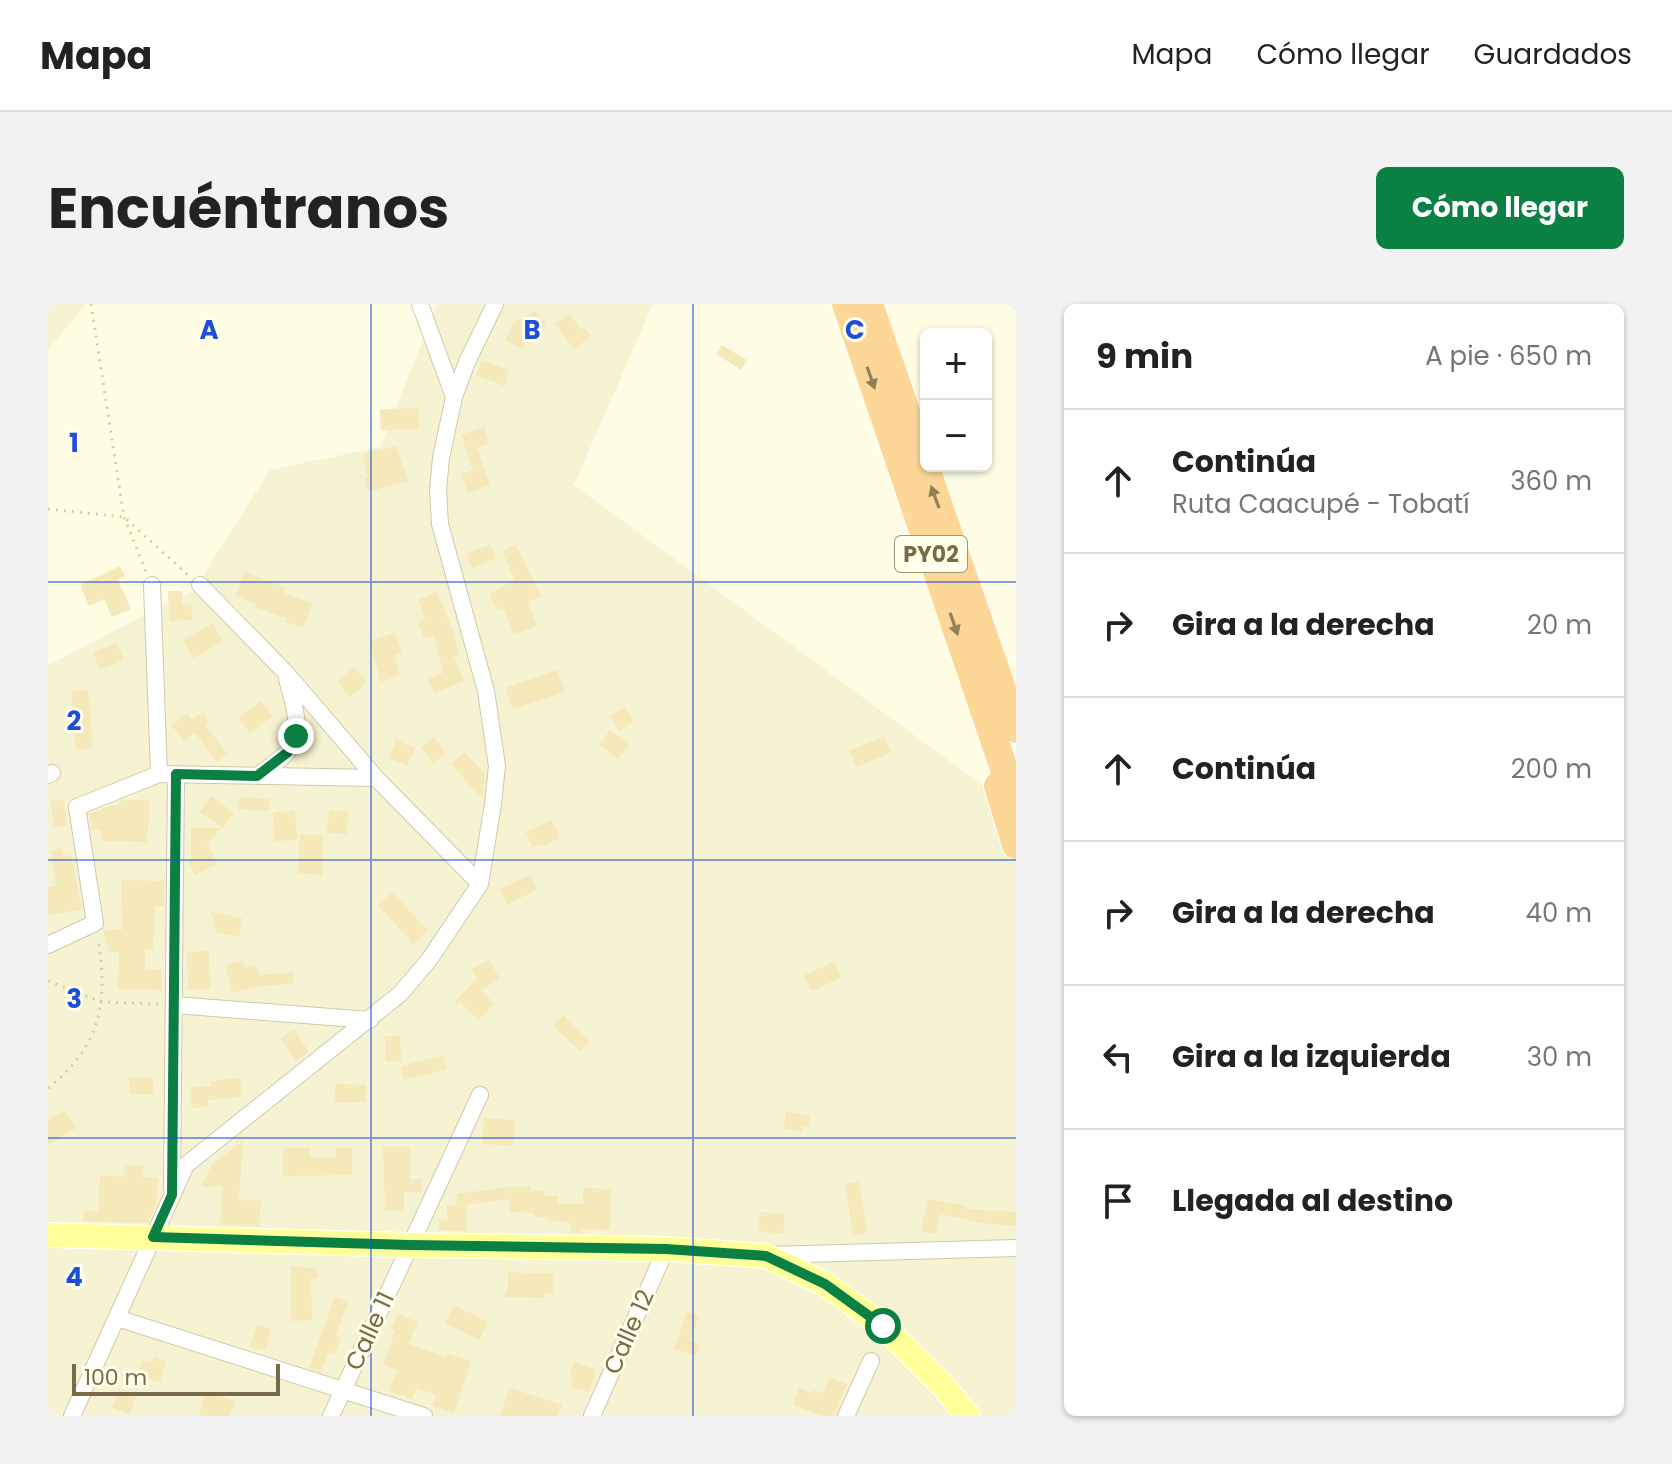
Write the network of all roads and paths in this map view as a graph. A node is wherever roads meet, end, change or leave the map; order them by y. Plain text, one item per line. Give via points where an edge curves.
1 (91, 304) edge
2 (420, 304) edge
3 (495, 304) edge
4 (846, 304) edge
5 (869, 304) edge
6 (454, 397) junction
7 (48, 509) edge
8 (124, 517) junction
9 (152, 585) joint
10 (200, 585) joint
11 (286, 673) junction
12 (985, 678) junction
13 (1016, 698) edge
14 (1016, 729) edge
15 (167, 774) junction
16 (257, 776) junction
17 (376, 778) junction
18 (1016, 804) edge
19 (1016, 845) edge
20 (480, 884) junction
21 (95, 923) junction
22 (48, 945) edge
23 (48, 981) edge
24 (101, 1002) junction
25 (174, 1005) junction
26 (370, 1020) junction
27 (48, 1088) edge
28 (480, 1095) dead end
29 (172, 1195) junction
30 (48, 1235) edge
31 (153, 1237) junction
32 (409, 1245) junction
33 (1016, 1248) edge
34 (666, 1249) junction
35 (760, 1256) junction
36 (117, 1318) junction
37 (871, 1361) dead end
38 (343, 1390) junction
39 (72, 1416) edge
40 (331, 1416) edge
41 (424, 1416) edge
42 (592, 1416) edge
43 (846, 1416) edge
44 (968, 1416) edge

1 - 8 path
2 - 6 street
3 - 6 street
4 -> 12 highway, PY02
12 -> 5 highway, PY02
6 - 20 street via 441,458 440,524 479,658 497,766
7 - 8 path
8 - 9 path
8 - 10 path
9 - 15 street
10 - 11 street
11 - 16 street via 296,736 288,752
11 - 17 street
12 - 13 highway
12 - 14 highway, PY02
12 - 18 highway, PY02
12 - 19 highway via 974,702
15 - 16 street
15 - 21 street via 77,807
15 - 25 street
16 - 17 street
17 - 20 street
20 - 26 street via 429,960
21 - 22 street
21 - 24 path
23 - 24 path
24 - 25 path
24 - 27 path via 92,1041
25 - 26 street
25 - 29 street
26 - 29 street via 186,1165
28 - 32 street, Calle 11
29 - 31 street
30 - 31 main road
31 - 32 main road
31 - 36 street
32 - 34 main road
32 - 38 street, Calle 11
33 - 35 street
34 - 35 main road
34 - 42 street, Calle 12
35 - 44 main road via 825,1284 883,1326
36 - 38 street
36 - 39 street
37 - 43 street
38 - 40 street, Calle 11
38 - 41 street

